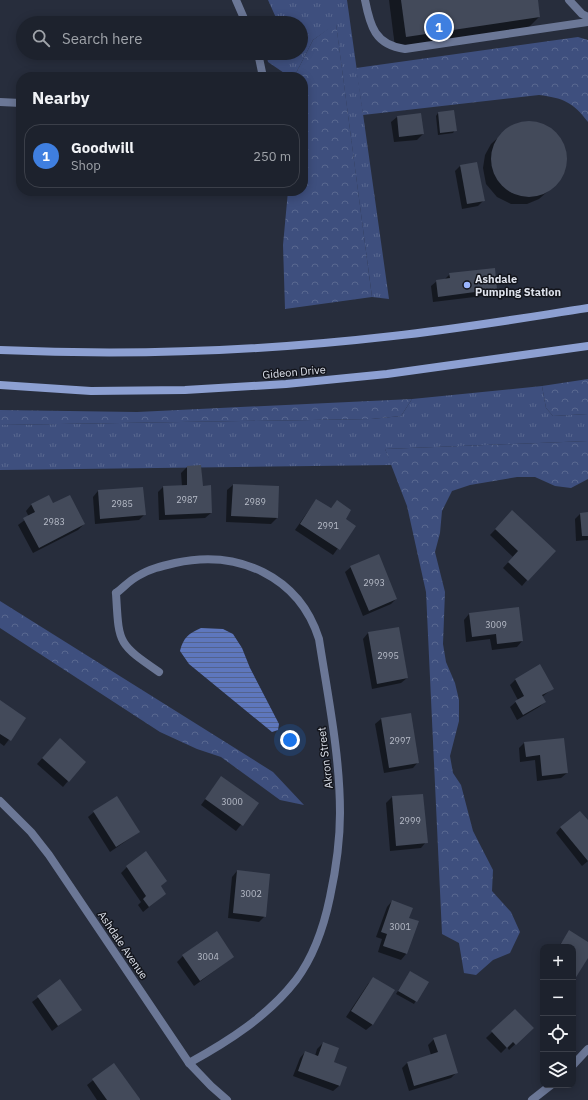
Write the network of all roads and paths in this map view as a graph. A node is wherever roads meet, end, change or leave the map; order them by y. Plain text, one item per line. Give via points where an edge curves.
1 (236, 0) edge
2 (366, 0) edge
3 (569, 0) edge
4 (243, 16) edge
5 (588, 17) edge
6 (588, 22) edge
7 (259, 60) edge
8 (262, 72) edge
9 (0, 102) edge
10 (16, 104) edge
11 (588, 308) edge
12 (588, 346) edge
13 (0, 350) edge
14 (0, 385) edge
15 (159, 672) dead end
16 (2, 806) edge
17 (588, 1049) edge
18 (189, 1062) junction
19 (576, 1063) edge
20 (547, 1088) edge
21 (227, 1100) edge
22 (532, 1100) edge

1 - 4 street
2 - 6 street via 375,34 387,44 405,49
3 - 5 street
7 - 8 street
9 - 10 street
11 - 13 main road via 415,334 279,347 177,352
12 - 14 main road, Gideon Drive via 387,374 286,384 185,390 91,391
15 - 18 street, Akron Street via 131,652 120,639 116,593 137,576 158,567 187,561 214,559 251,566 280,582 310,616 319,639 338,764 340,795 337,852 327,910 310,958 280,998 235,1036
16 - 18 street, Ashdale Avenue via 31,832 49,855
17 - 19 street
18 - 21 street, Ashdale Avenue
20 - 22 street

